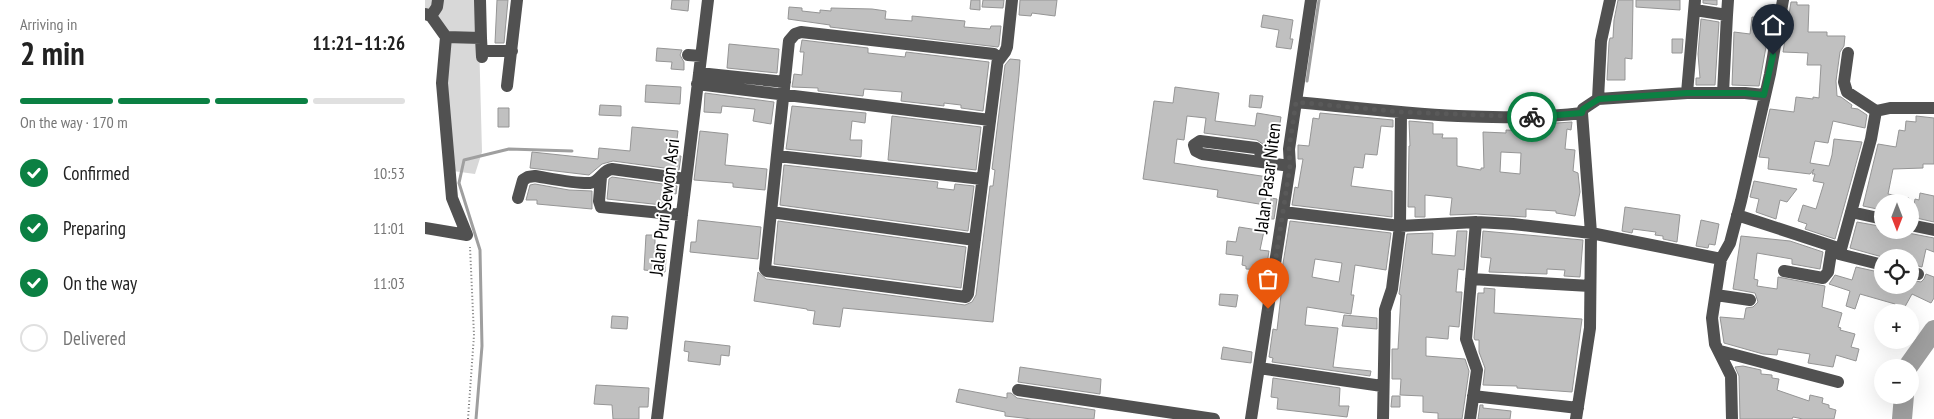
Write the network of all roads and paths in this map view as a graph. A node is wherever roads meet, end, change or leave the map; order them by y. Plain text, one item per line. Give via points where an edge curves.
1 (438, 0) edge
2 (480, 0) edge
3 (517, 0) edge
4 (708, 0) edge
5 (1012, 0) edge
6 (1311, 0) edge
7 (1610, 0) edge
8 (1728, 0) edge
9 (1783, 0) edge
10 (1695, 5) edge
11 (428, 15) edge
12 (1727, 15) junction
13 (446, 37) junction
14 (482, 49) junction
15 (512, 51) junction
16 (1849, 53) dead end
17 (688, 55) dead end
18 (701, 56) junction
19 (999, 60) junction
20 (698, 78) junction
21 (507, 86) dead end
22 (785, 88) junction
23 (1687, 93) junction
24 (1723, 93) junction
25 (1764, 95) junction
26 (1296, 102) junction
27 (1589, 106) junction
28 (1934, 108) edge
29 (1876, 111) junction
30 (1401, 112) junction
31 (990, 120) junction
32 (778, 156) junction
33 (1263, 162) dead end
34 (1290, 166) junction
35 (601, 177) junction
36 (983, 179) junction
37 (686, 180) junction
38 (518, 198) dead end
39 (1738, 210) junction
40 (771, 212) junction
41 (1283, 212) junction
42 (1851, 212) junction
43 (681, 215) junction
44 (1874, 217) edge
45 (1475, 222) junction
46 (1400, 226) junction
47 (1919, 227) edge
48 (425, 228) edge
49 (1934, 230) edge
50 (1591, 234) junction
51 (467, 235) junction
52 (975, 240) junction
53 (1837, 249) junction
54 (1721, 259) junction
55 (1874, 262) edge
56 (1836, 268) dead end
57 (1784, 271) dead end
58 (1471, 279) junction
59 (1590, 286) junction
60 (1716, 295) junction
61 (1750, 300) dead end
62 (1720, 351) junction
63 (1259, 368) junction
64 (1838, 382) dead end
65 (1382, 386) junction
66 (1018, 390) dead end
67 (1473, 396) junction
68 (1577, 414) edge
69 (468, 419) edge
70 (657, 419) edge
71 (1214, 419) edge
72 (1251, 419) edge
73 (1383, 419) edge
74 (1470, 419) edge
75 (1732, 419) edge

1 - 11 street via 437,7
2 - 14 street
3 - 15 street
4 - 18 street, Jalan Puri Sewon Asri
5 - 19 street via 1007,47
6 - 26 street, Jalan Pasar Niten
7 - 27 street
8 - 12 street
9 - 25 street
10 - 12 street
10 - 23 street
11 - 13 street
12 - 24 street
13 - 14 street
13 - 51 street via 442,83 453,198
14 - 15 street
15 - 21 street
16 - 29 street via 1844,82 1847,92
17 - 18 street
18 - 20 street, Jalan Puri Sewon Asri
19 - 22 street via 994,54 801,32 789,40
19 - 31 street
20 - 22 street
20 - 37 street, Jalan Puri Sewon Asri
22 - 31 street
22 - 32 street
23 - 24 street
23 - 27 street
24 - 25 street
25 - 39 street
26 - 30 street
26 - 34 street, Jalan Pasar Niten via 1289,149
27 - 30 street via 1546,117
27 - 50 street
28 - 29 street
29 - 42 street
30 - 46 street
31 - 36 street
32 - 36 street
32 - 40 street
33 - 34 street
34 - 41 street, Jalan Pasar Niten
35 - 37 street via 612,169
35 - 38 street via 590,183 528,177 521,184
35 - 43 street via 601,207
36 - 52 street
37 - 43 street, Jalan Puri Sewon Asri
39 - 53 street
39 - 54 street via 1730,243
40 - 52 street
40 - 52 street via 767,271 966,297
41 - 46 street
41 - 63 street, Jalan Pasar Niten
42 - 44 street
42 - 53 street
43 - 70 street, Jalan Puri Sewon Asri
45 - 46 street
45 - 50 street
45 - 58 street
46 - 65 street via 1392,289 1385,310
47 - 49 street
48 - 51 street
50 - 54 street
50 - 59 street
51 - 69 path via 474,314
53 - 55 street
53 - 56 street
53 - 57 street via 1826,276 1816,278
54 - 60 street
58 - 59 street
58 - 67 street via 1466,339 1477,370
59 - 68 street via 1590,328
60 - 61 street
60 - 62 street via 1713,335
62 - 64 street
62 - 75 street via 1731,376
63 - 65 street
63 - 72 street, Jalan Pasar Niten
65 - 73 street
66 - 71 street
67 - 68 street
67 - 74 street

